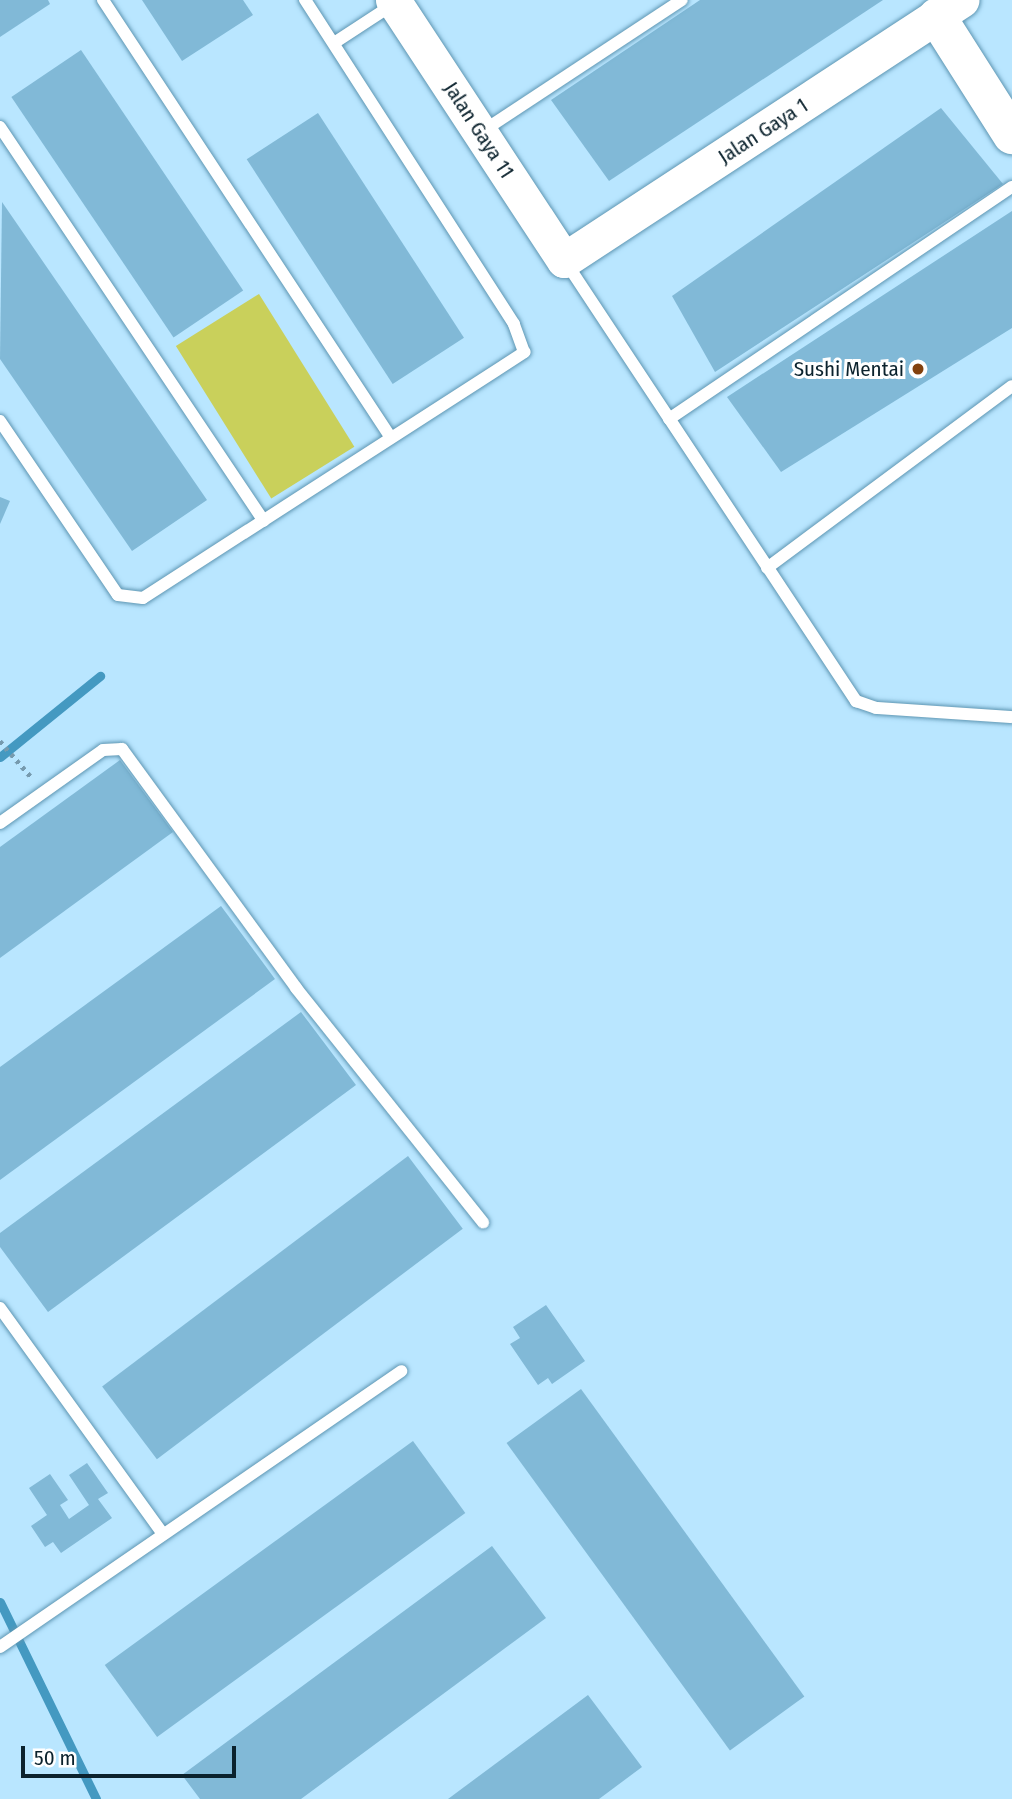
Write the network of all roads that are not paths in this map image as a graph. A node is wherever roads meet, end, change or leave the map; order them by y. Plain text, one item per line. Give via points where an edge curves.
1 (103, 0) edge
2 (305, 0) edge
3 (682, 0) edge
4 (394, 1) edge
5 (949, 8) edge
6 (334, 43) junction
7 (0, 127) edge
8 (480, 133) junction
9 (1012, 135) edge
10 (1012, 187) edge
11 (564, 260) junction
12 (1012, 386) edge
13 (669, 419) junction
14 (0, 421) edge
15 (391, 438) junction
16 (264, 521) junction
17 (767, 568) junction
18 (1012, 717) edge
19 (0, 823) edge
20 (483, 1222) dead end
21 (0, 1308) edge
22 (401, 1371) dead end
23 (162, 1533) junction
24 (0, 1647) edge

1 - 15 lane
2 - 6 lane
3 - 8 lane
4 - 6 lane
4 - 8 street, Jalan Gaya 11
5 - 9 highway
5 - 11 street, Jalan Gaya 1
6 - 15 lane via 514,324 524,352
7 - 16 lane
8 - 11 street, Jalan Gaya 11
10 - 13 lane
11 - 13 lane
12 - 17 lane
13 - 17 lane
14 - 16 lane via 118,595 143,598
15 - 16 lane
17 - 18 lane via 856,701 876,708
19 - 20 lane via 103,750 122,749 296,988
21 - 23 lane
22 - 23 lane
23 - 24 lane

